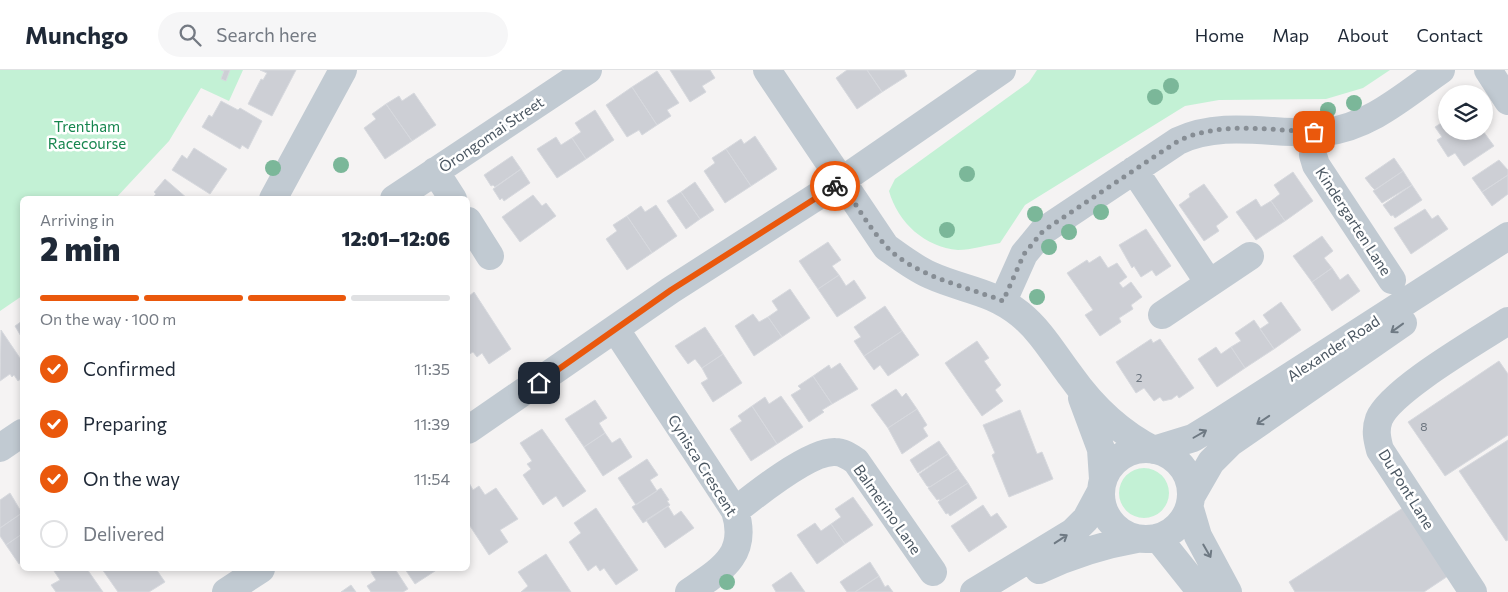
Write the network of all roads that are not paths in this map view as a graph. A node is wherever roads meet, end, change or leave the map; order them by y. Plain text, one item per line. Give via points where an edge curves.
1 (343, 70) edge
2 (588, 70) edge
3 (767, 70) edge
4 (1002, 70) edge
5 (1441, 70) edge
6 (1488, 70) edge
7 (1508, 101) edge
8 (1314, 132) junction
9 (1134, 170) junction
10 (434, 172) junction
11 (841, 181) junction
12 (275, 196) edge
13 (398, 196) edge
14 (450, 196) edge
15 (470, 224) edge
16 (1508, 236) edge
17 (1508, 249) edge
18 (490, 256) dead end
19 (1250, 256) dead end
20 (1392, 280) dead end
21 (1209, 283) junction
22 (1003, 301) junction
23 (1162, 315) dead end
24 (1508, 321) edge
25 (616, 330) junction
26 (1071, 377) junction
27 (470, 429) edge
28 (1154, 450) junction
29 (1102, 485) junction
30 (1191, 502) junction
31 (735, 512) junction
32 (1147, 539) junction
33 (258, 571) edge
34 (933, 572) dead end
35 (226, 592) edge
36 (689, 592) edge
37 (974, 592) edge
38 (999, 592) edge
39 (1202, 592) edge
40 (1228, 592) edge
41 (1473, 592) edge

1 - 12 street
2 - 10 street, Ōrongomai Street
3 - 11 street
4 - 11 street
5 - 8 street via 1372,118 1348,127
6 - 7 street
8 - 9 street via 1217,129 1195,133
8 - 20 street, Kindergarten Lane via 1316,165
9 - 21 street
9 - 22 street via 1043,231 1032,242 1012,276
10 - 13 street, Ōrongomai Street
10 - 14 street
11 - 22 street via 886,246 908,263 932,276
11 - 25 street via 671,290
15 - 18 street
28 -> 16 street, Alexander Road via 1193,438
17 -> 30 street, Alexander Road via 1230,443 1211,462
19 - 21 street
21 - 23 street
22 - 26 street via 1039,331
24 - 41 street, Du Pont Lane via 1407,387 1390,402 1379,419 1376,436 1380,450 1393,471
25 - 27 street
25 - 31 street, Cynisca Crescent
26 - 28 street via 1116,426
26 - 29 street via 1095,430 1100,449
28 - 29 street, Alexander Road via 1129,452 1118,459
28 - 30 street, Alexander Road via 1177,461 1185,471
29 - 32 street via 1106,516 1124,534
37 -> 29 street, Alexander Road via 1073,532 1086,519
30 - 32 street, Alexander Road via 1177,527
30 -> 40 street via 1198,536
31 - 34 street, Balmerino Lane via 819,454 836,452 856,462
31 - 36 street, Cynisca Crescent via 740,528 732,559
32 - 38 street, Alexander Road via 1110,544 1069,556
32 - 39 street
33 - 35 street

